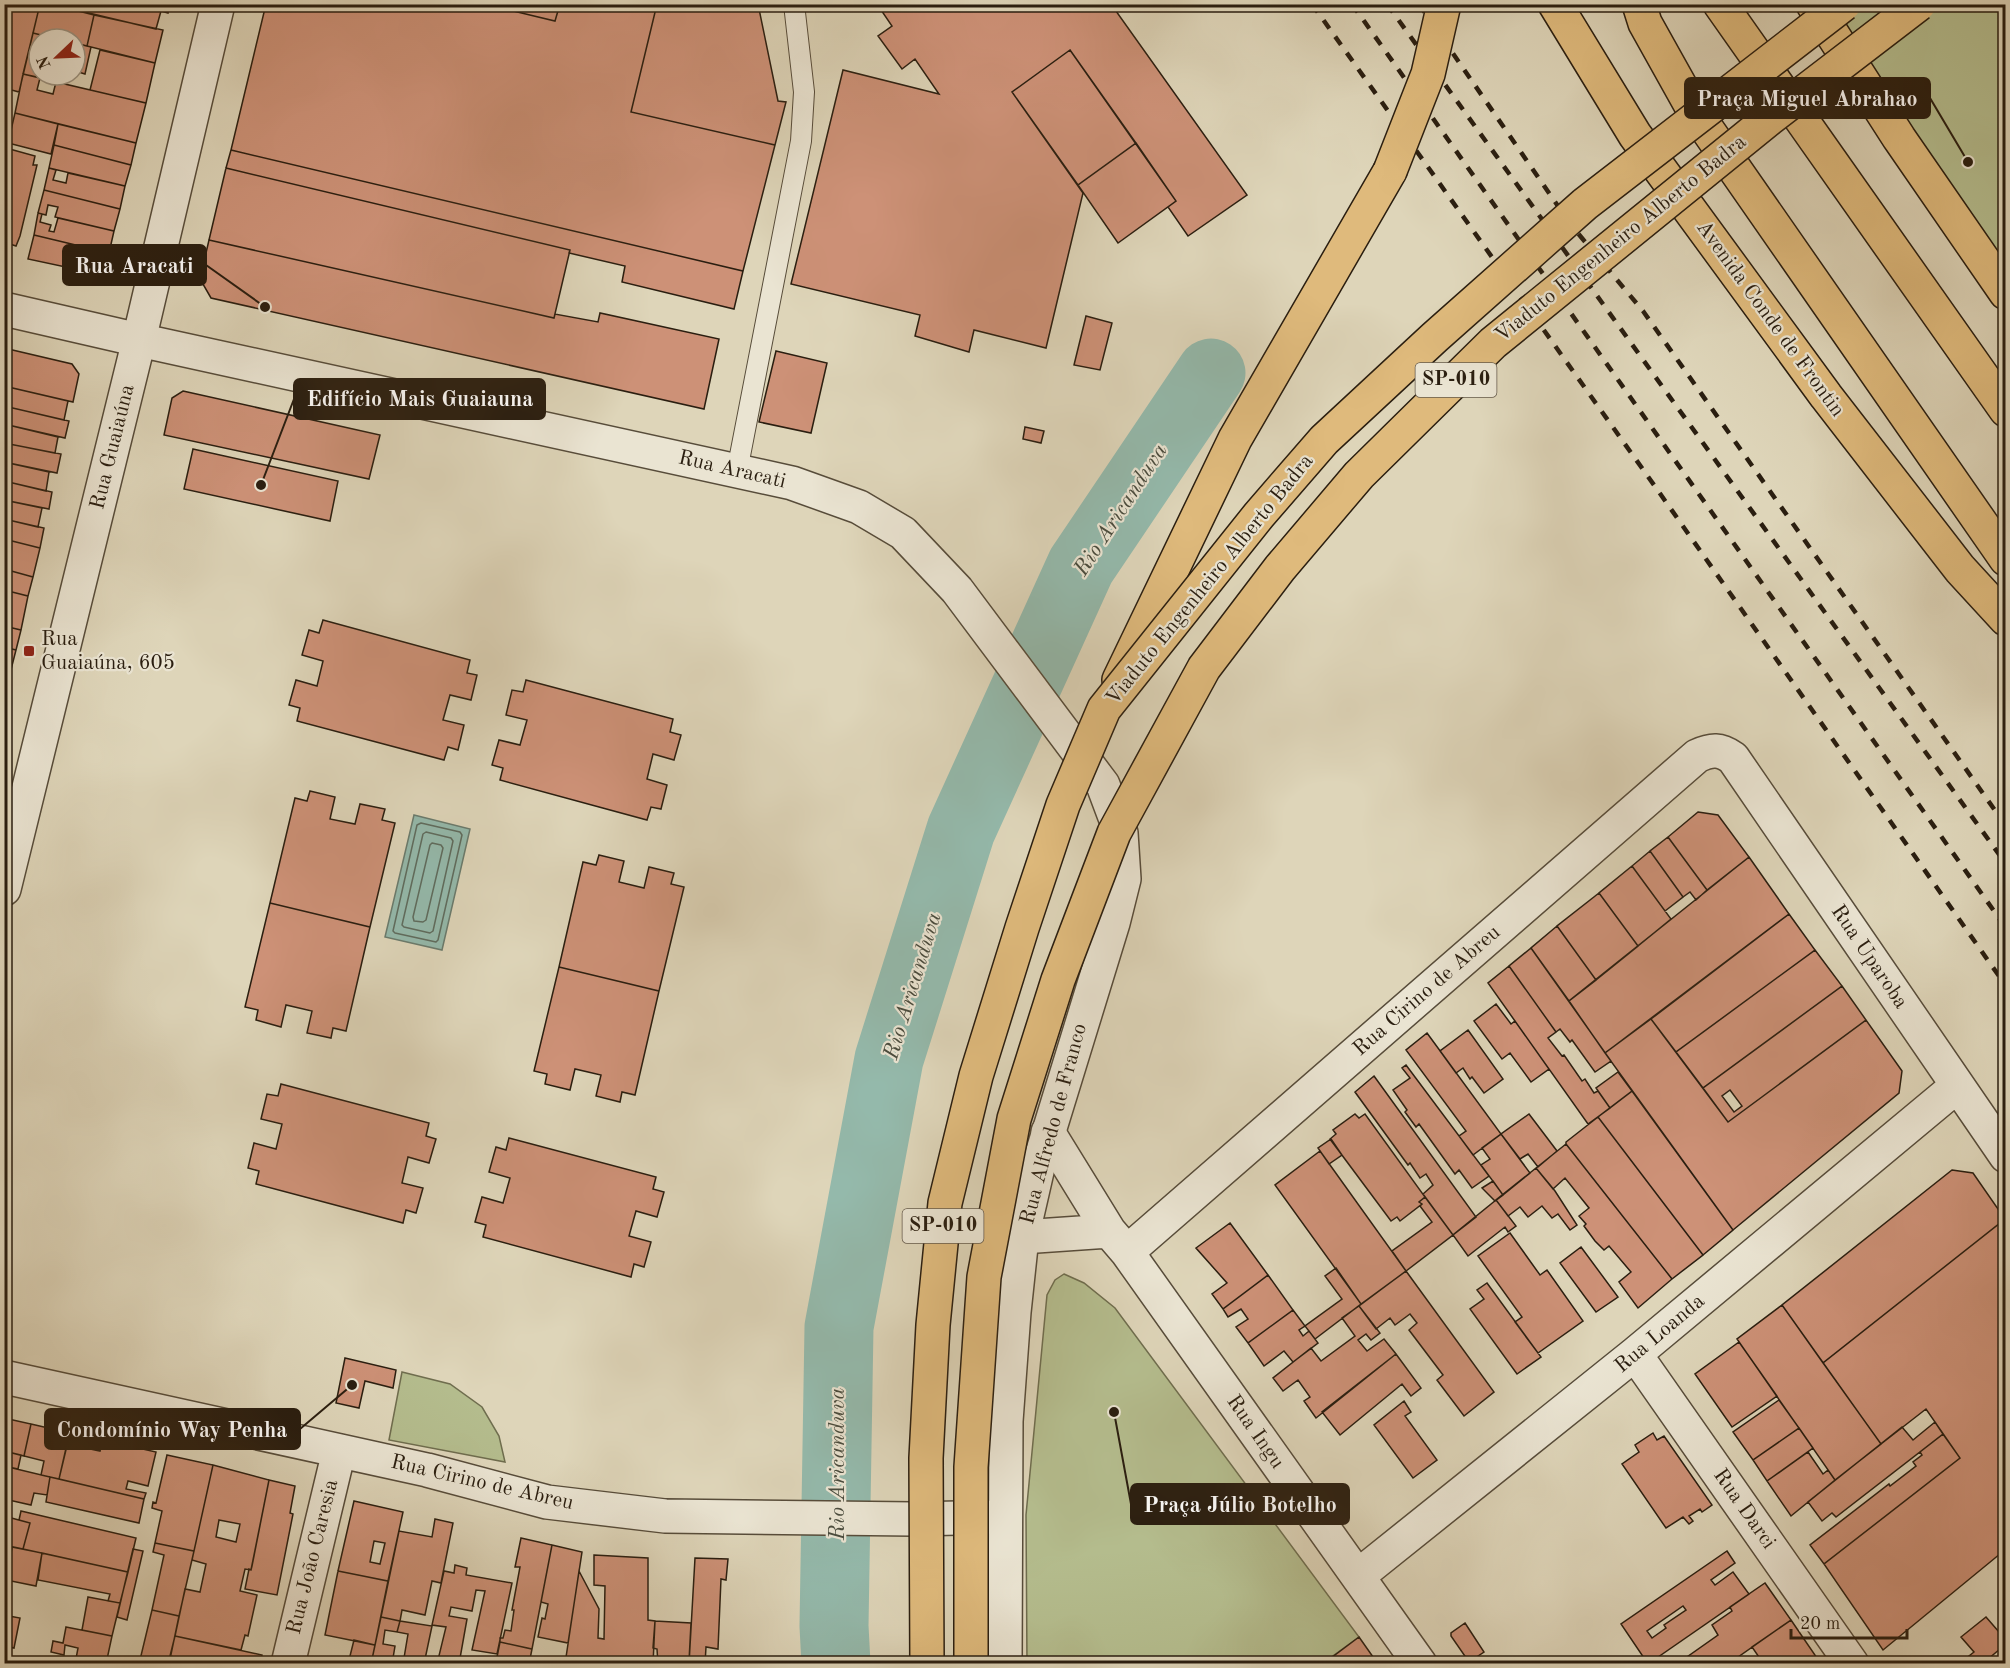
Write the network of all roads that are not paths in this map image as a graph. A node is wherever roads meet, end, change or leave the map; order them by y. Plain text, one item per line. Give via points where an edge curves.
1 (218, 4) edge
2 (794, 4) edge
3 (1444, 4) edge
4 (1555, 4) edge
5 (1639, 4) edge
6 (1720, 4) edge
7 (1813, 4) edge
8 (1844, 4) edge
9 (1919, 4) edge
10 (2006, 293) edge
11 (4, 309) edge
12 (139, 340) junction
13 (2006, 410) edge
14 (737, 471) junction
15 (2006, 559) edge
16 (2006, 619) edge
17 (1104, 709) junction
18 (1733, 758) joint
19 (1094, 776) joint
20 (4, 889) edge
21 (1957, 1086) junction
22 (1048, 1132) junction
23 (2006, 1156) edge
24 (1022, 1237) junction
25 (1118, 1241) junction
26 (1635, 1354) junction
27 (4, 1377) edge
28 (339, 1451) junction
29 (1004, 1517) junction
30 (1358, 1576) junction
31 (288, 1664) edge
32 (927, 1664) edge
33 (971, 1664) edge
34 (1005, 1664) edge
35 (1420, 1664) edge
36 (1852, 1664) edge

1 - 12 street, Rua Guaiaúna
2 - 14 lane via 804,92 801,141
3 - 17 highway, bridge via 1428,74 1390,171 1235,439
4 - 16 highway, Avenida Conde de Frontin via 1635,135 1826,396 1960,569
5 - 15 highway via 1645,23 1693,109
6 - 13 highway
7 - 10 highway, bridge
8 - 17 highway, Viaduto Engenheiro Alberto Badra / SP-010, bridge via 1585,204 1324,441 1259,515
9 - 33 highway, Viaduto Engenheiro Alberto Badra / SP-010, bridge via 1769,118 1493,343 1359,475 1280,568 1204,668 1114,833 1058,980 1014,1119 984,1277 971,1467
11 - 12 street, Rua Aracati
12 - 14 street, Rua Aracati
12 - 20 street, Rua Guaiaúna
14 - 19 street, Rua Aracati via 792,483 859,507 903,533 957,590
17 - 32 highway, Viaduto Engenheiro Alberto Badra / SP-010, bridge via 1063,805 1022,928 976,1076 945,1203 926,1458
18 - 21 street, Rua Uparoba
18 - 25 street, Rua Cirino de Abreu via 1721,750 1697,756
19 - 22 street, Rua Alfredo de Franco via 1103,785 1121,832 1124,879
21 - 23 street, Rua Uparoba
21 - 26 street, Rua Loanda
22 - 24 street, Rua Alfredo de Franco
22 - 25 street, Rua Ingu
24 - 25 street
24 - 29 street, Rua Alfredo de Franco via 1006,1421
25 - 30 street, Rua Ingu
26 - 30 street, Rua Loanda
26 - 36 street, Rua Darci
27 - 28 street, Rua Cirino de Abreu
28 - 29 street, Rua Cirino de Abreu via 547,1503 665,1516
28 - 31 street, Rua João Caresia
29 - 34 street, Rua Alfredo de Franco
30 - 35 street, Rua Ingu

